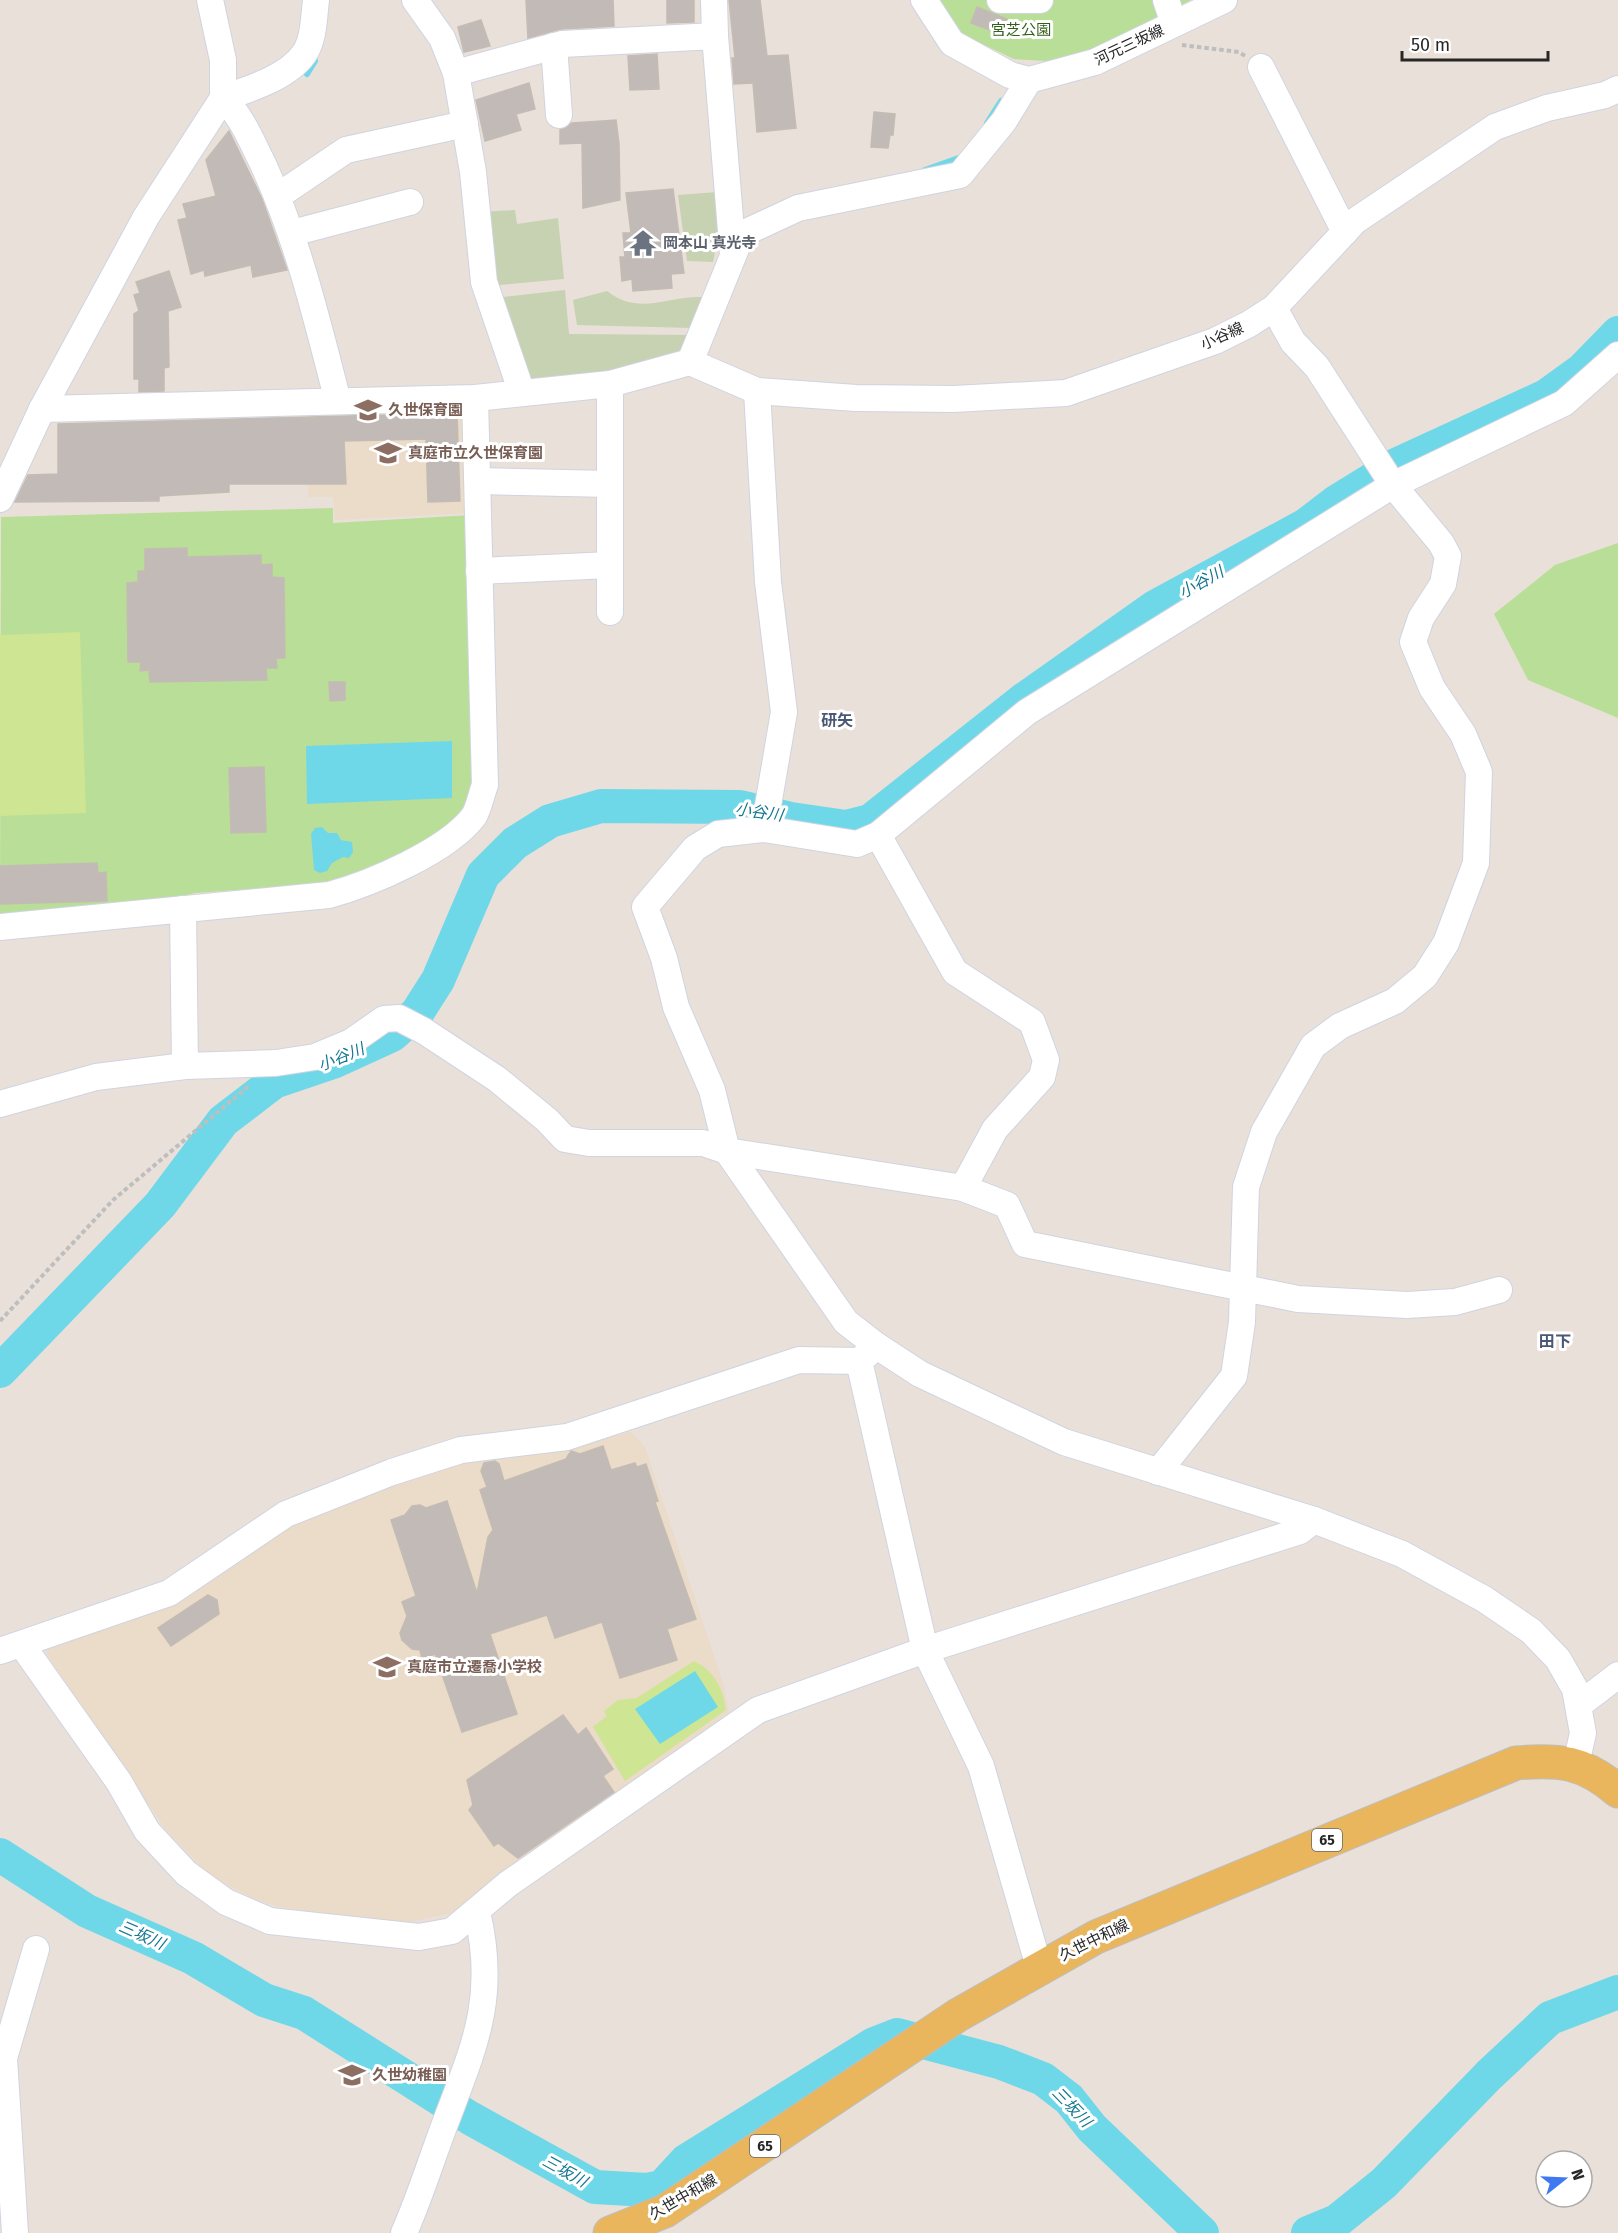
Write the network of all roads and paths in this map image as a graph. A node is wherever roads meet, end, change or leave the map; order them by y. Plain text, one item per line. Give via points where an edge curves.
1 (210, 0) edge
2 (316, 0) edge
3 (415, 0) edge
4 (714, 0) edge
5 (924, 0) edge
6 (1000, 0) edge
7 (1040, 0) edge
8 (1166, 0) edge
9 (1224, 0) edge
10 (1174, 24) junction
11 (715, 36) junction
12 (1142, 40) junction
13 (554, 46) junction
14 (1261, 67) joint
15 (456, 73) junction
16 (1029, 80) junction
17 (1618, 89) edge
18 (223, 98) junction
19 (559, 115) dead end
20 (465, 124) junction
21 (278, 196) junction
22 (410, 202) dead end
23 (1345, 232) junction
24 (292, 233) junction
25 (733, 255) junction
26 (1274, 308) junction
27 (1618, 355) edge
28 (690, 362) junction
29 (610, 384) junction
30 (757, 391) junction
31 (522, 393) junction
32 (475, 398) junction
33 (338, 401) junction
34 (42, 409) junction
35 (479, 481) junction
36 (610, 484) junction
37 (1393, 485) junction
38 (0, 499) edge
39 (610, 565) junction
40 (479, 571) junction
41 (610, 612) dead end
42 (764, 829) junction
43 (878, 835) junction
44 (183, 909) junction
45 (0, 927) edge
46 (276, 1063) junction
47 (185, 1066) junction
48 (0, 1104) edge
49 (727, 1150) junction
50 (963, 1188) junction
51 (1244, 1290) junction
52 (1499, 1290) dead end
53 (0, 1321) edge
54 (868, 1353) junction
55 (1158, 1472) junction
56 (1314, 1520) junction
57 (11, 1648) edge
58 (925, 1650) junction
59 (1618, 1675) edge
60 (1579, 1705) junction
61 (1576, 1764) junction
62 (1618, 1791) edge
63 (477, 1912) junction
64 (36, 1949) dead end
65 (1040, 1967) junction
66 (2, 2057) edge
67 (15, 2233) edge
68 (404, 2233) edge
69 (610, 2233) edge

1 - 18 street via 223,60
2 - 18 street via 305,53 292,66 255,87
3 - 15 street via 442,38
4 - 11 street
5 - 16 street via 952,43 1010,75
6 - 7 street
8 - 10 street
9 - 10 street, 河元三坂線
10 - 12 street, 河元三坂線
11 - 13 street
11 - 25 street
12 - 14 path via 1239,52
12 - 16 street, 河元三坂線 via 1095,62
13 - 15 street
13 - 19 street
14 - 23 street
15 - 20 street
16 - 25 street via 1004,121 960,176 798,208 742,234
17 - 23 street, 小谷線 via 1546,108 1495,127 1355,221
18 - 21 street via 239,113
18 - 34 street via 146,217
20 - 21 street via 346,150
20 - 31 street via 474,172 484,282
21 - 24 street
22 - 24 street
23 - 26 street, 小谷線
24 - 33 street
25 - 28 street
26 - 30 street, 小谷線 via 1215,341 1066,393 943,399
26 - 37 street via 1293,342 1317,367
27 - 37 street via 1564,403
28 - 29 street
28 - 30 street, 小谷線
29 - 31 street
29 - 36 street
30 - 42 street via 768,582 784,712
31 - 32 street
32 - 33 street
32 - 35 street
33 - 34 street
34 - 38 street
35 - 36 street
35 - 40 street
36 - 39 street
37 - 43 street via 1028,712
37 - 51 street via 1448,556 1443,584 1421,618 1413,642 1432,688 1463,734 1479,772 1476,863 1446,943 1425,976 1395,1001 1340,1026 1313,1046 1289,1085 1264,1132 1246,1188
39 - 40 street
39 - 41 street
40 - 44 street via 484,785 474,815 452,837 360,886 329,895
42 - 43 street via 857,844
42 - 49 street via 718,834 695,848 645,907 664,958 676,1007 712,1090
43 - 50 street via 955,972 1032,1022 1046,1060 1042,1077 995,1129
44 - 45 street
44 - 47 street
46 - 47 street
46 - 49 street via 315,1057 351,1042 384,1019 399,1018 424,1030 497,1079 565,1139 589,1143 703,1143
46 - 53 path via 113,1200
47 - 48 street via 96,1077
49 - 50 street
49 - 54 street
50 - 51 street via 1007,1204 1025,1244
51 - 52 street via 1298,1299 1407,1305 1455,1302
51 - 55 street via 1234,1376
54 - 55 street via 1064,1442
54 - 57 street via 799,1360 567,1437 461,1450 392,1472 286,1514 169,1593
54 - 58 street
55 - 56 street
56 - 58 street via 1300,1531
56 - 60 street via 1402,1554 1484,1599 1531,1631 1558,1659 1575,1689
57 - 63 street via 112,1773 147,1831 186,1873 225,1902 270,1922 419,1937 452,1931
58 - 63 street via 758,1710 508,1884
58 - 65 street via 981,1766
59 - 60 street
60 - 61 street via 1583,1732
61 - 62 main road, 久世中和線 / 65 via 1601,1776
61 - 65 main road, 久世中和線 / 65 via 1546,1760 1516,1763 1096,1936
63 - 68 street via 484,1942 485,2001 476,2043
64 - 66 street
65 - 69 main road, 久世中和線 / 65 via 923,2039 665,2211
66 - 67 street

